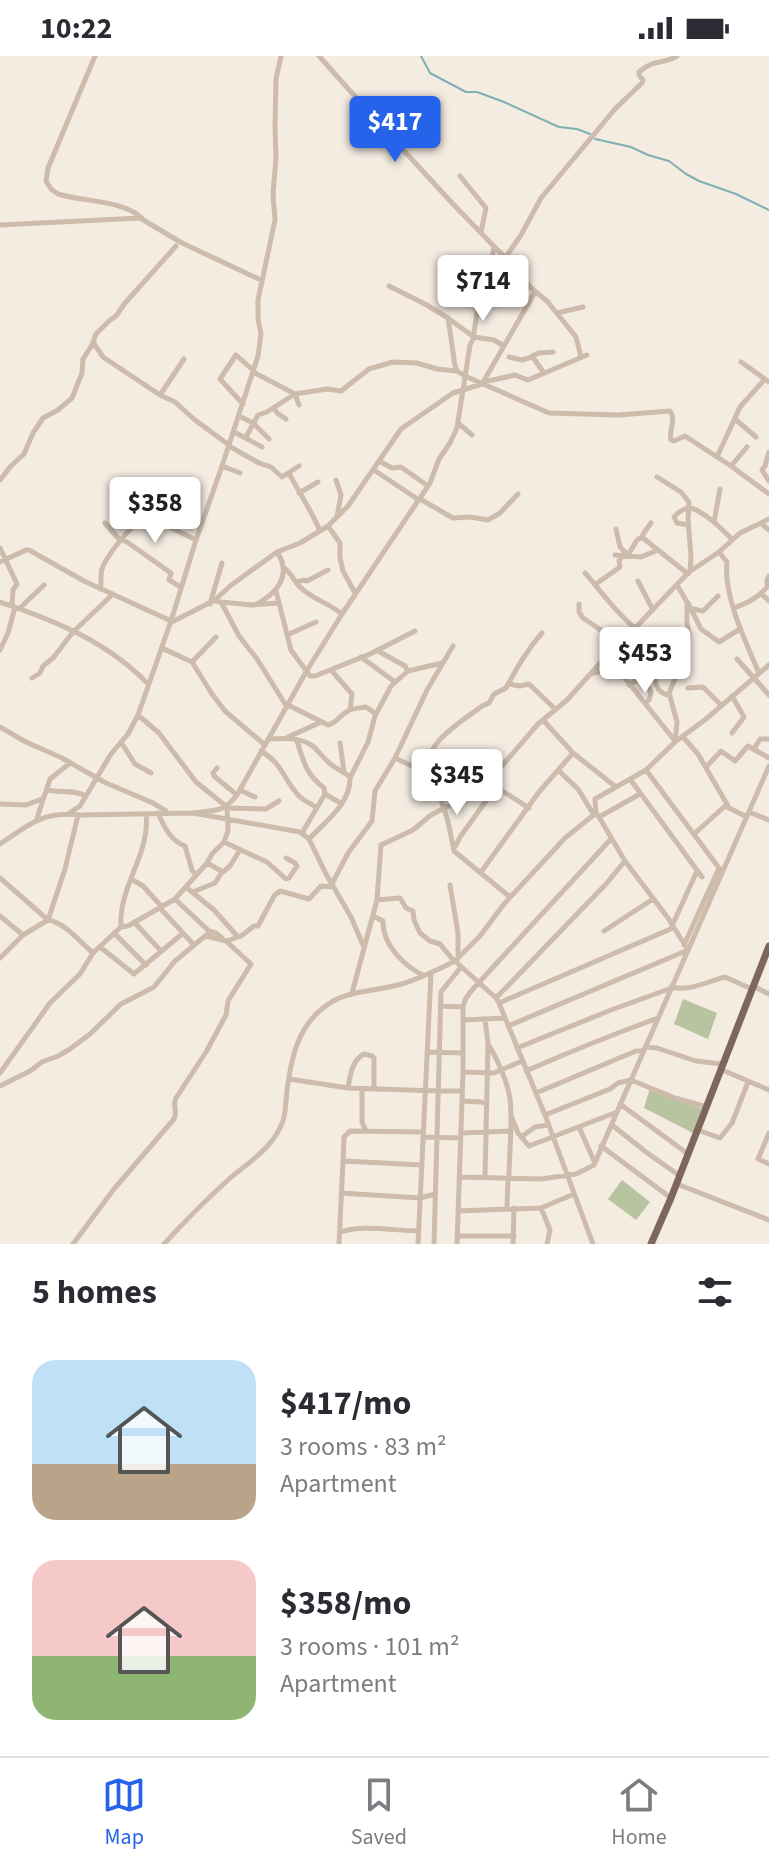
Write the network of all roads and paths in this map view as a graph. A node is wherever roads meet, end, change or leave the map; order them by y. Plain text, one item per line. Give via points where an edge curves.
1 (95, 56) edge
2 (281, 56) edge
3 (319, 56) edge
4 (677, 56) edge
5 (460, 176) dead end
6 (143, 219) junction
7 (0, 225) edge
8 (481, 233) junction
9 (176, 246) dead end
10 (494, 247) junction
11 (505, 258) junction
12 (261, 280) junction
13 (389, 286) dead end
14 (535, 292) junction
15 (583, 307) dead end
16 (556, 312) junction
17 (449, 319) junction
18 (473, 335) junction
19 (93, 342) junction
20 (504, 346) junction
21 (553, 352) dead end
22 (509, 357) dead end
23 (532, 357) junction
24 (184, 359) dead end
25 (741, 362) dead end
26 (254, 371) junction
27 (457, 371) junction
28 (544, 373) junction
29 (465, 376) junction
30 (767, 380) edge
31 (482, 383) junction
32 (463, 390) junction
33 (295, 394) junction
34 (160, 395) junction
35 (243, 404) junction
36 (299, 405) dead end
37 (274, 408) junction
38 (239, 416) junction
39 (286, 419) dead end
40 (735, 419) junction
41 (253, 423) junction
42 (458, 423) junction
43 (234, 432) junction
44 (472, 435) dead end
45 (246, 437) junction
46 (756, 437) dead end
47 (269, 439) dead end
48 (229, 446) junction
49 (262, 447) dead end
50 (747, 447) dead end
51 (769, 452) edge
52 (717, 457) junction
53 (379, 461) junction
54 (222, 466) junction
55 (299, 466) dead end
56 (731, 466) junction
57 (374, 470) junction
58 (240, 473) dead end
59 (289, 473) junction
60 (657, 477) dead end
61 (0, 480) edge
62 (336, 480) dead end
63 (769, 481) edge
64 (318, 482) dead end
65 (428, 486) junction
66 (720, 489) dead end
67 (299, 493) junction
68 (518, 494) dead end
69 (769, 494) edge
70 (419, 500) junction
71 (690, 508) junction
72 (337, 517) junction
73 (769, 519) edge
74 (714, 522) junction
75 (105, 523) dead end
76 (651, 523) dead end
77 (761, 523) junction
78 (688, 525) junction
79 (328, 526) junction
80 (616, 529) dead end
81 (769, 530) edge
82 (320, 531) junction
83 (642, 537) junction
84 (732, 539) junction
85 (121, 540) junction
86 (196, 540) junction
87 (0, 548) edge
88 (658, 550) junction
89 (277, 552) junction
90 (719, 552) junction
91 (615, 555) dead end
92 (626, 555) junction
93 (2, 561) edge
94 (222, 563) dead end
95 (283, 567) junction
96 (328, 570) dead end
97 (585, 573) dead end
98 (688, 573) junction
99 (769, 576) edge
100 (638, 581) dead end
101 (297, 582) junction
102 (596, 584) junction
103 (44, 585) dead end
104 (677, 585) junction
105 (181, 587) junction
106 (100, 589) junction
107 (276, 591) junction
108 (761, 593) junction
109 (113, 594) junction
110 (356, 594) junction
111 (718, 596) dead end
112 (769, 601) edge
113 (0, 602) edge
114 (215, 602) junction
115 (687, 602) junction
116 (278, 603) junction
117 (579, 604) dead end
118 (255, 605) junction
119 (16, 607) junction
120 (734, 608) junction
121 (692, 609) junction
122 (653, 610) junction
123 (342, 614) junction
124 (171, 622) junction
125 (316, 622) dead end
126 (635, 628) junction
127 (740, 629) junction
128 (415, 631) dead end
129 (73, 632) junction
130 (542, 633) dead end
131 (287, 635) junction
132 (216, 637) dead end
133 (453, 646) dead end
134 (620, 646) junction
135 (162, 648) junction
136 (0, 650) edge
137 (378, 651) junction
138 (361, 657) junction
139 (737, 659) dead end
140 (192, 662) junction
141 (443, 662) junction
142 (655, 664) junction
143 (769, 665) edge
144 (616, 667) junction
145 (682, 669) junction
146 (331, 670) junction
147 (408, 671) junction
148 (306, 672) junction
149 (590, 674) junction
150 (757, 675) junction
151 (32, 678) dead end
152 (395, 682) junction
153 (148, 684) junction
154 (509, 684) junction
155 (629, 685) junction
156 (688, 688) dead end
157 (670, 695) junction
158 (769, 695) edge
159 (732, 696) junction
160 (645, 703) junction
161 (721, 705) junction
162 (288, 706) junction
163 (555, 709) junction
164 (350, 710) junction
165 (376, 714) junction
166 (138, 715) junction
167 (543, 720) junction
168 (320, 722) junction
169 (0, 727) edge
170 (732, 733) dead end
171 (286, 737) junction
172 (683, 737) junction
173 (769, 739) edge
174 (297, 740) junction
175 (675, 741) junction
176 (121, 742) junction
177 (340, 743) dead end
178 (265, 745) junction
179 (754, 749) junction
180 (573, 753) junction
181 (395, 758) junction
182 (769, 758) edge
183 (70, 763) junction
184 (769, 766) edge
185 (706, 767) junction
186 (217, 768) dead end
187 (558, 770) junction
188 (646, 770) junction
189 (344, 772) junction
190 (151, 773) dead end
191 (429, 774) junction
192 (97, 778) junction
193 (350, 778) junction
194 (630, 779) junction
195 (491, 782) junction
196 (616, 787) junction
197 (47, 790) junction
198 (238, 792) junction
199 (325, 794) junction
200 (640, 794) junction
201 (86, 796) junction
202 (255, 797) dead end
203 (43, 799) junction
204 (279, 801) dead end
205 (0, 804) edge
206 (342, 804) junction
207 (80, 806) junction
208 (728, 806) junction
209 (227, 807) junction
210 (316, 807) junction
211 (529, 808) junction
212 (444, 810) junction
213 (167, 812) junction
214 (158, 813) junction
215 (193, 813) junction
216 (68, 814) junction
217 (146, 814) junction
218 (748, 814) junction
219 (78, 815) junction
220 (596, 815) junction
221 (37, 819) junction
222 (228, 819) junction
223 (769, 820) edge
224 (302, 833) junction
225 (694, 835) junction
226 (309, 839) junction
227 (611, 839) junction
228 (224, 842) junction
229 (0, 844) edge
230 (240, 850) junction
231 (454, 851) junction
232 (286, 858) dead end
233 (207, 863) junction
234 (625, 864) junction
235 (721, 869) junction
236 (222, 872) junction
237 (480, 872) junction
238 (195, 874) junction
239 (0, 878) edge
240 (131, 879) junction
241 (450, 885) dead end
242 (333, 886) junction
243 (186, 887) junction
244 (193, 892) junction
245 (510, 897) junction
246 (175, 899) junction
247 (653, 899) junction
248 (377, 900) junction
249 (161, 908) junction
250 (0, 916) edge
251 (373, 916) junction
252 (48, 920) junction
253 (134, 922) junction
254 (121, 927) junction
255 (673, 927) junction
256 (604, 931) dead end
257 (114, 933) junction
258 (182, 934) junction
259 (208, 934) junction
260 (23, 935) junction
261 (238, 937) junction
262 (224, 940) junction
263 (194, 945) junction
264 (363, 946) junction
265 (769, 946) edge
266 (100, 947) junction
267 (686, 948) junction
268 (162, 951) junction
269 (93, 953) junction
270 (679, 953) junction
271 (0, 958) edge
272 (684, 958) junction
273 (456, 960) junction
274 (146, 965) junction
275 (461, 967) junction
276 (428, 974) junction
277 (479, 983) junction
278 (671, 988) junction
279 (752, 988) junction
280 (767, 991) edge
281 (352, 993) junction
282 (498, 1001) junction
283 (440, 1006) junction
284 (430, 1007) junction
285 (463, 1007) junction
286 (505, 1018) junction
287 (657, 1019) junction
288 (463, 1020) junction
289 (485, 1020) junction
290 (508, 1026) junction
291 (488, 1043) junction
292 (517, 1048) junction
293 (644, 1049) junction
294 (427, 1052) junction
295 (439, 1053) junction
296 (463, 1053) junction
297 (522, 1061) junction
298 (721, 1066) junction
299 (500, 1071) junction
300 (526, 1071) junction
301 (463, 1072) junction
302 (0, 1073) edge
303 (487, 1073) junction
304 (289, 1079) junction
305 (631, 1080) junction
306 (748, 1082) junction
307 (0, 1086) edge
308 (348, 1088) junction
309 (362, 1089) junction
310 (374, 1089) junction
311 (425, 1090) junction
312 (769, 1090) edge
313 (438, 1091) junction
314 (462, 1091) junction
315 (536, 1093) junction
316 (462, 1101) junction
317 (487, 1104) junction
318 (620, 1104) junction
319 (707, 1107) junction
320 (617, 1112) junction
321 (545, 1115) junction
322 (511, 1116) junction
323 (362, 1122) junction
324 (548, 1125) junction
325 (612, 1125) junction
326 (579, 1127) junction
327 (698, 1130) junction
328 (357, 1131) junction
329 (366, 1131) junction
330 (486, 1131) junction
331 (510, 1132) junction
332 (769, 1133) edge
333 (424, 1135) junction
334 (460, 1135) junction
335 (437, 1137) junction
336 (553, 1137) junction
337 (522, 1138) junction
338 (601, 1146) junction
339 (688, 1154) junction
340 (343, 1161) junction
341 (594, 1162) junction
342 (769, 1164) edge
343 (422, 1166) junction
344 (436, 1173) junction
345 (567, 1175) junction
346 (460, 1177) junction
347 (485, 1177) junction
348 (508, 1178) junction
349 (678, 1180) junction
350 (341, 1193) junction
351 (435, 1194) junction
352 (575, 1194) junction
353 (420, 1198) junction
354 (671, 1198) junction
355 (541, 1208) junction
356 (510, 1209) junction
357 (458, 1211) junction
358 (769, 1220) edge
359 (340, 1228) junction
360 (419, 1231) junction
361 (457, 1236) junction
362 (514, 1236) junction
363 (73, 1244) edge
364 (164, 1244) edge
365 (339, 1244) edge
366 (418, 1244) edge
367 (434, 1244) edge
368 (457, 1244) edge
369 (513, 1244) edge
370 (547, 1244) edge
371 (593, 1244) edge
372 (651, 1244) edge

1 - 6 street via 46,181 58,194 122,207
2 - 12 street via 276,79 275,220
3 - 8 street
4 - 11 street via 651,62 639,72 642,83 541,198
5 - 8 street via 486,208
6 - 7 street
6 - 12 street
8 - 10 street
9 - 19 street
10 - 11 street
10 - 18 street
11 - 14 street
12 - 26 street via 260,347
13 - 17 street
14 - 16 street
14 - 20 street
15 - 16 street
16 - 28 street via 584,356
17 - 18 street
17 - 27 street
18 - 20 street
18 - 29 street
19 - 34 street via 103,357
19 - 61 street via 72,398 43,418 24,454
20 - 31 street
21 - 23 street
22 - 23 street
23 - 28 street
24 - 34 street
25 - 30 street
26 - 33 street
26 - 35 street
26 - 35 street via 236,355 220,379
27 - 29 street
27 - 33 street via 393,362 369,369 339,391
28 - 31 street via 526,380 515,375
29 - 31 street
29 - 32 street
30 - 40 street
31 - 32 street
31 - 52 street via 549,413 670,411 671,440 685,436
32 - 42 street
32 - 53 street via 405,425
33 - 36 street
33 - 37 street
34 - 48 street
35 - 38 street
37 - 39 street
37 - 41 street
38 - 41 street
38 - 43 street
40 - 46 street
40 - 52 street
41 - 45 street
41 - 47 street
42 - 44 street
42 - 65 street
43 - 45 street
43 - 48 street
45 - 49 street
48 - 54 street
48 - 59 street via 280,477
50 - 56 street
51 - 63 street via 762,470
52 - 56 street
53 - 57 street
53 - 65 street via 401,467
54 - 58 street
54 - 86 street
55 - 59 street
56 - 69 street
57 - 70 street
57 - 72 street
59 - 67 street
60 - 71 street via 681,492
62 - 72 street via 341,495
64 - 67 street
65 - 70 street
66 - 74 street
67 - 82 street
68 - 70 street via 488,520 453,518
70 - 110 street
71 - 74 street
71 - 78 street
71 - 78 street via 674,517
72 - 79 street
73 - 77 street
74 - 84 street
75 - 85 street
76 - 83 street
77 - 81 street
77 - 84 street
78 - 98 street
79 - 82 street
79 - 110 street via 340,543 343,571
80 - 92 street
82 - 89 street
83 - 88 street
83 - 92 street
84 - 90 street
85 - 86 street via 139,520 150,518
85 - 105 street via 170,570 169,580
85 - 106 street via 102,569
86 - 105 street
87 - 93 street
88 - 92 street via 641,557
88 - 98 street
89 - 95 street
89 - 114 street
90 - 98 street
90 - 120 street via 727,562
91 - 92 street
92 - 102 street via 620,567
93 - 106 street via 29,550
93 - 119 street via 17,584
94 - 114 street
95 - 101 street
95 - 107 street
96 - 101 street
97 - 102 street
98 - 104 street
99 - 108 street
100 - 122 street
101 - 123 street
102 - 126 street via 616,613
103 - 119 street
104 - 115 street
104 - 122 street
105 - 124 street
106 - 109 street
107 - 116 street
107 - 118 street
108 - 112 street
108 - 120 street
109 - 124 street
109 - 129 street
110 - 123 street
111 - 121 street via 703,611
113 - 119 street
114 - 118 street
114 - 124 street
114 - 162 street
115 - 121 street
115 - 145 street via 689,638
116 - 118 street
116 - 131 street
117 - 134 street via 583,618
119 - 129 street
119 - 136 street
120 - 127 street
121 - 127 street via 701,629 719,642
122 - 126 street
123 - 148 street
124 - 135 street
125 - 131 street
126 - 134 street
127 - 150 street
128 - 137 street
129 - 151 street
129 - 153 street via 112,653
130 - 154 street
131 - 148 street
132 - 140 street
133 - 141 street
134 - 149 street
135 - 140 street
135 - 153 street
137 - 138 street
137 - 147 street
138 - 146 street
138 - 152 street
139 - 150 street
140 - 178 street via 222,708
141 - 147 street
141 - 181 street
142 - 144 street
142 - 145 street
142 - 157 street via 659,691
143 - 150 street
144 - 149 street
144 - 155 street
145 - 157 street
146 - 148 street via 313,677
146 - 164 street via 352,694
147 - 152 street
148 - 162 street
149 - 163 street
150 - 158 street
150 - 159 street
152 - 165 street
153 - 166 street
154 - 163 street via 529,684
154 - 191 street via 441,737 429,761
155 - 160 street
155 - 160 street via 644,678 651,692
156 - 161 street via 703,687
157 - 175 street via 677,722
159 - 161 street
159 - 170 street via 744,719
160 - 175 street
161 - 172 street
162 - 168 street
162 - 178 street
163 - 167 street
164 - 165 street via 366,707
164 - 168 street via 331,725
165 - 193 street
166 - 176 street
166 - 209 street via 159,733 196,782
167 - 180 street
167 - 195 street
168 - 171 street
169 - 183 street
171 - 174 street
171 - 178 street
172 - 175 street
172 - 185 street
173 - 179 street via 760,739
174 - 189 street
174 - 199 street via 306,769
175 - 188 street
176 - 190 street via 135,764
176 - 192 street
177 - 189 street
178 - 198 street
178 - 210 street via 300,797
179 - 182 street
179 - 185 street via 748,746 734,761 721,751
180 - 187 street
180 - 196 street
181 - 191 street
181 - 242 street via 375,791 372,821 348,853
183 - 192 street
183 - 197 street via 51,778
184 - 218 street
185 - 208 street
186 - 198 street via 214,776
187 - 211 street
187 - 220 street
188 - 194 street
188 - 225 street
189 - 193 street
191 - 212 street
192 - 201 street
192 - 213 street
193 - 206 street
194 - 196 street
194 - 200 street
195 - 211 street
195 - 212 street
195 - 231 street via 486,803
196 - 220 street via 595,799
197 - 201 street
197 - 203 street
198 - 202 street
198 - 209 street
199 - 206 street
199 - 210 street
200 - 220 street
200 - 255 street via 700,874
201 - 207 street
203 - 205 street
203 - 221 street
204 - 209 street via 266,809
206 - 226 street
207 - 216 street
207 - 219 street
208 - 218 street
208 - 225 street
209 - 215 street
209 - 222 street
210 - 224 street
211 - 237 street
212 - 231 street
212 - 248 street via 380,846
213 - 214 street
213 - 215 street
214 - 217 street
214 - 238 street via 168,833 185,846
215 - 222 street
216 - 219 street
216 - 221 street
217 - 219 street
217 - 240 street via 142,851
218 - 223 street
218 - 235 street
219 - 252 street
220 - 227 street
220 - 245 street via 571,832
221 - 229 street
222 - 224 street
222 - 228 street
224 - 226 street
225 - 235 street
226 - 242 street
227 - 234 street
227 - 277 street
228 - 230 street
228 - 233 street
230 - 232 street via 267,862 286,879 297,866
230 - 236 street
231 - 237 street
233 - 236 street
233 - 238 street
234 - 247 street
234 - 282 street
235 - 267 street
236 - 244 street via 215,883
237 - 245 street
238 - 243 street
239 - 252 street
240 - 249 street
240 - 254 street
241 - 273 street via 458,933
242 - 261 street via 321,886 309,899 280,891 259,925
242 - 264 street
243 - 244 street
243 - 246 street
244 - 261 street
245 - 273 street
246 - 249 street
246 - 259 street
247 - 255 street
247 - 256 street
248 - 251 street
248 - 273 street via 400,898 413,911 420,933
249 - 253 street
249 - 258 street
250 - 260 street
251 - 264 street
251 - 276 street via 383,921 393,951 406,965
252 - 260 street
252 - 269 street
253 - 254 street
253 - 268 street
254 - 257 street
255 - 267 street
255 - 282 street
257 - 266 street
257 - 274 street
258 - 263 street
258 - 268 street
259 - 262 street
259 - 263 street
260 - 271 street
261 - 262 street
262 - 363 street via 251,964 228,1001 226,1015 176,1098 174,1119
263 - 307 street via 154,987 121,1004 70,1049
264 - 281 street
265 - 279 main road
266 - 269 street
266 - 274 street via 133,974
267 - 270 street
267 - 272 street
268 - 274 street
269 - 302 street
270 - 272 street
270 - 290 street
272 - 278 street
273 - 275 street
273 - 276 street
275 - 277 street
275 - 283 street via 441,992
276 - 281 street
276 - 284 street
277 - 282 street
277 - 285 street
278 - 279 street via 725,977
278 - 287 street
278 - 292 street
279 - 280 street
279 - 298 main road
281 - 304 street via 322,1008 308,1023 294,1050
282 - 286 street
283 - 284 street
283 - 285 street
283 - 295 street
284 - 294 street
285 - 288 street
286 - 289 street
286 - 290 street
287 - 293 street
287 - 300 street
288 - 289 street
288 - 296 street
289 - 291 street
290 - 292 street
291 - 299 street
291 - 303 street
292 - 297 street
293 - 298 street
293 - 305 street
293 - 315 street
294 - 295 street
294 - 311 street
295 - 296 street
295 - 313 street
296 - 301 street
297 - 299 street
297 - 300 street
298 - 306 street
298 - 319 main road
299 - 303 street
299 - 322 street
300 - 315 street
301 - 303 street
301 - 314 street
303 - 317 street
304 - 308 street
304 - 364 street via 283,1119 270,1143
305 - 318 street
305 - 319 street
305 - 321 street
306 - 312 street
306 - 327 street via 732,1123 720,1138
308 - 309 street
308 - 310 street via 353,1066 364,1054 374,1058
309 - 310 street
309 - 323 street
310 - 311 street
311 - 313 street
311 - 333 street
313 - 314 street
313 - 335 street
314 - 316 street
315 - 321 street
316 - 317 street
316 - 334 street
317 - 330 street
318 - 320 street
318 - 339 street
319 - 327 main road
320 - 325 street
320 - 326 street
321 - 324 street
322 - 331 street
322 - 337 street
323 - 328 street
323 - 329 street
324 - 336 street
324 - 337 street via 535,1127
325 - 338 street
325 - 349 street
326 - 336 street
326 - 341 street
327 - 339 main road
328 - 329 street
328 - 340 street via 345,1135
329 - 333 street
330 - 331 street
330 - 334 street
330 - 347 street
331 - 337 street
331 - 348 street
332 - 342 street via 758,1159
333 - 335 street
333 - 343 street
334 - 335 street
334 - 346 street
335 - 344 street
336 - 337 street via 529,1146
336 - 345 street
338 - 341 street
338 - 354 street
339 - 349 main road
340 - 343 street
340 - 350 street
341 - 345 street
343 - 344 street
343 - 353 street
344 - 351 street
345 - 348 street
345 - 352 street
346 - 347 street
346 - 357 street
347 - 348 street
348 - 356 street
349 - 354 main road
349 - 358 street
350 - 353 street
350 - 359 street
351 - 353 street
351 - 367 street
352 - 355 street
352 - 371 street
353 - 360 street
354 - 372 main road
355 - 356 street
355 - 370 street via 550,1230
356 - 357 street
356 - 362 street
357 - 361 street
359 - 360 street
359 - 365 street
360 - 366 street
361 - 362 street
361 - 368 street
362 - 369 street

